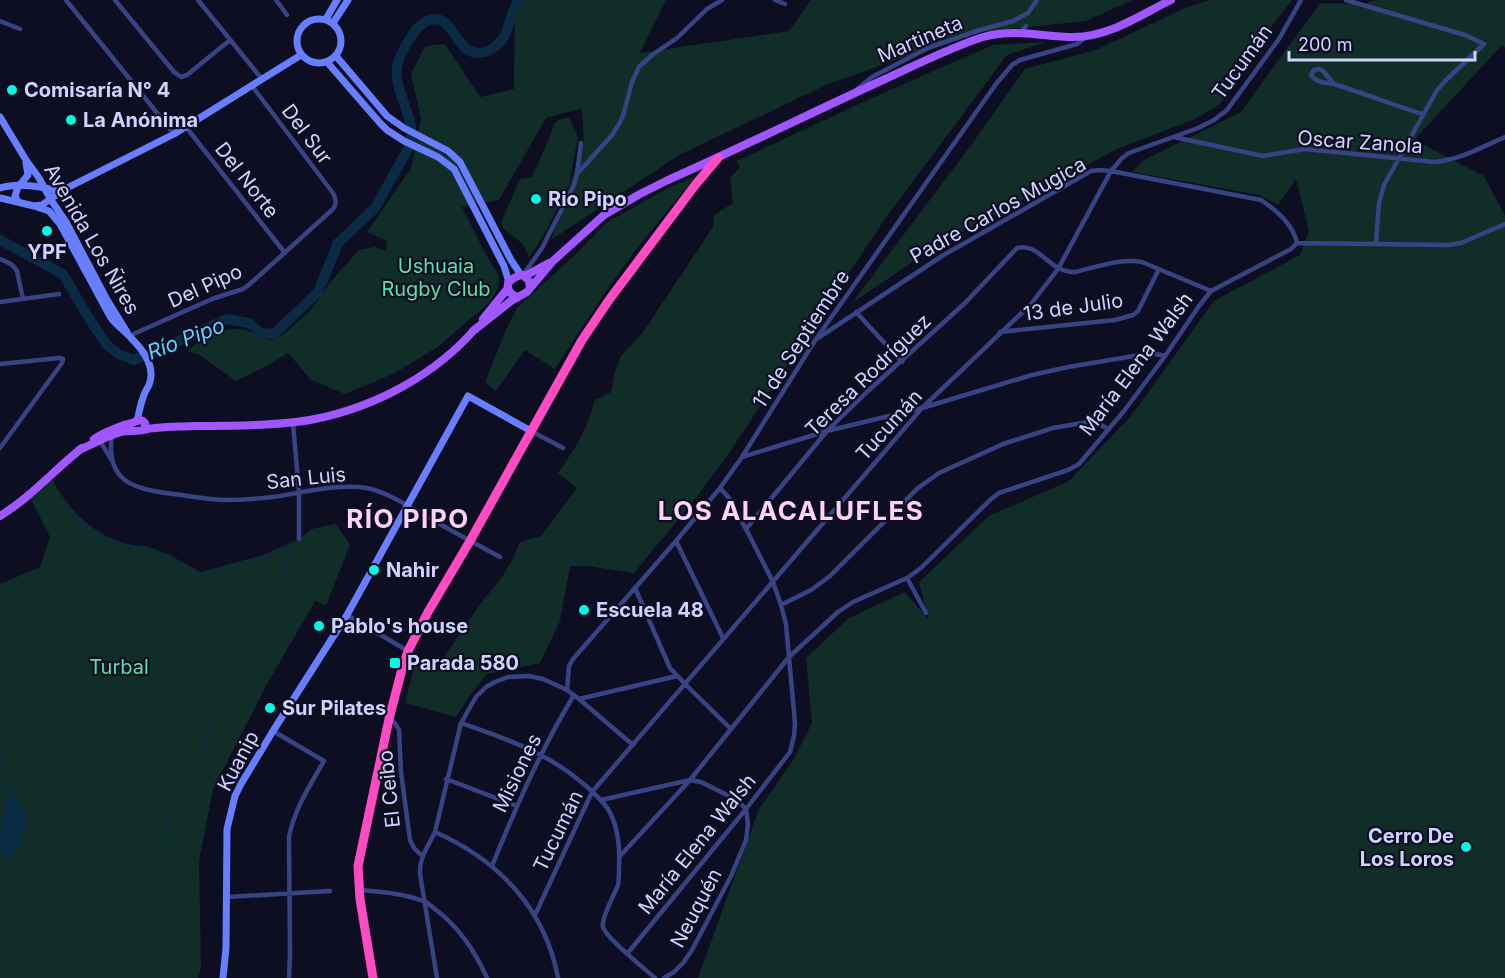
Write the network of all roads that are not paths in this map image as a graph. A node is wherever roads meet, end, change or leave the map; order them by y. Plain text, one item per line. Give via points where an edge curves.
1 (198, 0) edge
2 (276, 0) edge
3 (337, 0) edge
4 (348, 0) edge
5 (722, 0) edge
6 (775, 0) edge
7 (1037, 0) edge
8 (1171, 0) edge
9 (1301, 0) edge
10 (1346, 0) edge
11 (66, 1) edge
12 (118, 1) edge
13 (785, 4) dead end
14 (287, 15) dead end
15 (326, 19) junction
16 (0, 21) edge
17 (333, 23) junction
18 (1026, 26) dead end
19 (20, 29) dead end
20 (1020, 33) junction
21 (1087, 36) junction
22 (230, 40) junction
23 (301, 55) junction
24 (336, 56) junction
25 (327, 62) junction
26 (262, 79) junction
27 (1334, 84) junction
28 (252, 86) junction
29 (848, 96) junction
30 (1422, 114) junction
31 (0, 117) edge
32 (186, 127) junction
33 (174, 134) junction
34 (1174, 137) junction
35 (1505, 137) edge
36 (581, 143) dead end
37 (718, 158) junction
38 (1399, 158) junction
39 (26, 160) junction
40 (1111, 171) junction
41 (578, 174) junction
42 (20, 185) junction
43 (0, 188) edge
44 (45, 188) junction
45 (63, 190) junction
46 (0, 198) edge
47 (50, 199) junction
48 (336, 201) joint
49 (18, 202) junction
50 (34, 206) junction
51 (1505, 224) edge
52 (1297, 243) junction
53 (1376, 243) junction
54 (74, 244) junction
55 (285, 253) junction
56 (0, 259) edge
57 (553, 261) junction
58 (1058, 269) junction
59 (1159, 269) junction
60 (523, 275) junction
61 (508, 285) junction
62 (530, 287) junction
63 (1211, 291) junction
64 (59, 294) dead end
65 (518, 297) junction
66 (23, 299) junction
67 (0, 302) edge
68 (856, 312) junction
69 (473, 331) junction
70 (1000, 332) junction
71 (129, 336) junction
72 (816, 339) junction
73 (1165, 356) junction
74 (902, 362) junction
75 (0, 364) edge
76 (922, 408) junction
77 (293, 423) junction
78 (140, 424) junction
79 (1108, 429) junction
80 (531, 430) junction
81 (827, 432) junction
82 (112, 435) junction
83 (99, 439) junction
84 (0, 448) edge
85 (563, 448) dead end
86 (742, 457) junction
87 (112, 461) junction
88 (720, 488) junction
89 (299, 493) junction
90 (407, 505) junction
91 (0, 516) edge
92 (746, 529) junction
93 (299, 539) dead end
94 (470, 541) junction
95 (676, 541) junction
96 (500, 557) dead end
97 (907, 578) junction
98 (772, 582) junction
99 (635, 588) junction
100 (781, 605) junction
101 (926, 613) dead end
102 (347, 615) junction
103 (723, 638) junction
104 (408, 651) junction
105 (789, 657) junction
106 (677, 676) junction
107 (685, 684) junction
108 (567, 690) junction
109 (577, 697) junction
110 (390, 718) junction
111 (461, 723) junction
112 (731, 729) junction
113 (273, 731) junction
114 (633, 745) junction
115 (541, 754) junction
116 (446, 779) junction
117 (690, 780) junction
118 (592, 792) junction
119 (601, 800) junction
120 (517, 806) junction
121 (746, 809) junction
122 (435, 832) junction
123 (422, 856) junction
124 (620, 856) junction
125 (492, 866) junction
126 (359, 890) junction
127 (330, 891) dead end
128 (289, 893) junction
129 (227, 897) junction
130 (425, 901) junction
131 (535, 915) junction
132 (627, 954) junction
133 (223, 978) edge
134 (288, 978) edge
135 (373, 978) edge
136 (437, 978) edge
137 (487, 978) edge
138 (558, 978) edge
139 (655, 978) edge
140 (664, 978) edge

1 - 22 street
2 - 14 street
3 - 15 street
4 - 17 street
5 - 41 street via 639,67 619,124
6 - 13 street
7 - 29 street, Martineta via 1028,13 928,48 872,77
8 - 21 main road via 1105,32
9 - 34 street, Tucumán via 1279,39 1227,110 1214,120
10 - 30 street via 1484,44 1437,90
11 - 33 street
12 - 22 street via 181,77
15 - 17 street
15 - 23 street via 311,19 300,28 296,42
16 - 19 street
17 - 24 street via 341,43
18 - 20 street
20 - 21 main road
20 - 29 main road via 983,38
21 - 72 street, 11 de Septiembre via 1077,44 1012,65
22 - 26 street
23 - 25 street via 313,63
23 - 26 street
24 - 25 street
24 - 60 street via 387,116 460,162 511,260
25 - 61 street via 380,123 454,169 504,266
26 - 28 street
27 - 27 street via 1314,79 1311,75 1319,69
27 - 30 street
28 - 32 street
28 - 48 street, Del Sur
29 - 37 main road
30 - 38 street
31 - 39 street, Avenida Los Ñires
32 - 33 street
32 - 55 street, Del Norte
33 - 45 street
34 - 38 street, Oscar Zanola via 1263,156 1305,149
34 - 40 street, Tucumán via 1129,153
35 - 38 street, Oscar Zanola via 1449,161
36 - 41 street
37 - 57 main road via 619,206
37 - 80 highway via 594,320
38 - 53 street via 1383,185
39 - 42 street, Avenida Los Ñires via 28,175
39 - 44 street, Avenida Los Ñires
40 - 52 street, Padre Carlos Mugica via 1261,200 1291,228
40 - 58 street, Tucumán
40 - 68 street, Padre Carlos Mugica via 1091,171 964,242
41 - 60 street via 542,248
42 - 43 street
42 - 44 street
42 - 49 street, Avenida Los Ñires via 15,196
44 - 45 street
44 - 47 street, Avenida Los Ñires
45 - 47 street
46 - 49 street, Avenida Los Ñires
47 - 50 street
47 - 54 street, Avenida Los Ñires via 66,222
48 - 55 street, Del Pipo via 333,209
49 - 50 street, Avenida Los Ñires
50 - 54 street, Avenida Los Ñires via 51,213
51 - 53 street via 1449,245
52 - 53 street
52 - 63 street, María Elena Walsh
54 - 71 street, Avenida Los Ñires via 100,301 117,327
55 - 71 street, Del Pipo via 243,289
56 - 66 street via 15,267
57 - 60 main road
57 - 62 main road
58 - 59 street via 1075,272 1133,260
58 - 70 street, Tucumán via 1031,304
58 - 74 street, Teresa Rodríguez via 1032,248 1017,248
59 - 63 street
59 - 70 street, 13 de Julio via 1133,315
60 - 61 main road
60 - 62 main road
61 - 65 main road via 511,294
61 - 69 main road
62 - 65 main road
63 - 73 street, María Elena Walsh
64 - 66 street
65 - 69 main road
66 - 67 street
68 - 72 street, Padre Carlos Mugica
68 - 74 street
69 - 77 main road via 440,362 388,394 333,415
70 - 76 street, Tucumán
71 - 78 street, Avenida Los Ñires via 145,354 152,375 141,404
72 - 86 street, 11 de Septiembre
73 - 76 street via 1146,354 1068,367
73 - 79 street, María Elena Walsh
74 - 81 street, Teresa Rodríguez
75 - 84 street via 63,359
76 - 81 street
76 - 98 street, Tucumán
77 - 78 main road
77 - 89 street
78 - 82 main road
78 - 83 main road via 116,428
79 - 97 street, María Elena Walsh via 1079,464 1068,471 991,499
79 - 100 street via 1094,421 1053,428 1003,444 939,473 918,488 830,576
80 - 85 street
80 - 90 street, Kuanip via 468,396
80 - 94 highway
81 - 86 street
81 - 92 street, Teresa Rodríguez
82 - 83 main road
82 - 87 street
83 - 87 street, San Luis
83 - 91 main road via 79,450
86 - 88 street, 11 de Septiembre
87 - 89 street, San Luis via 125,481 155,492 223,500
88 - 92 street
88 - 95 street, 11 de Septiembre
89 - 90 street, San Luis via 356,487 378,491
89 - 93 street
90 - 94 street, San Luis
90 - 102 street, Kuanip
92 - 98 street
94 - 96 street, San Luis
94 - 104 highway
95 - 99 street, 11 de Septiembre
95 - 103 street
97 - 101 street
97 - 105 street via 838,612
98 - 100 street
98 - 103 street, Tucumán
99 - 106 street
99 - 108 street, 11 de Septiembre via 573,659
100 - 105 street
102 - 104 street
102 - 113 street, Kuanip
103 - 107 street, Tucumán
104 - 110 highway
105 - 112 street
105 - 121 street, María Elena Walsh via 795,723 790,752
106 - 107 street
106 - 109 street
107 - 112 street
107 - 114 street, Tucumán
108 - 109 street
108 - 111 street via 529,676 495,681 476,697
109 - 114 street
109 - 115 street, Misiones
110 - 123 street, El Ceibo via 399,730 410,840
110 - 126 highway via 358,866
111 - 115 street
111 - 116 street
112 - 117 street
113 - 128 street via 324,761 291,828
113 - 129 street, Kuanip via 241,784 230,813 226,829
114 - 118 street, Tucumán
115 - 118 street
115 - 120 street, Misiones
116 - 120 street
116 - 122 street
117 - 119 street
117 - 121 street via 737,800
117 - 124 street
118 - 119 street
118 - 131 street, Tucumán
119 - 124 street via 614,824
120 - 125 street, Misiones
121 - 132 street, María Elena Walsh
121 - 140 street, Neuquén via 746,840 731,876 692,950
122 - 123 street
122 - 125 street
123 - 130 street via 419,864
124 - 132 street via 619,881 603,925 604,931
125 - 131 street
126 - 130 street
126 - 135 highway
127 - 128 street
128 - 129 street
128 - 134 street
129 - 133 street, Kuanip
130 - 136 street
130 - 137 street via 447,918 466,941
131 - 138 street
132 - 139 street

